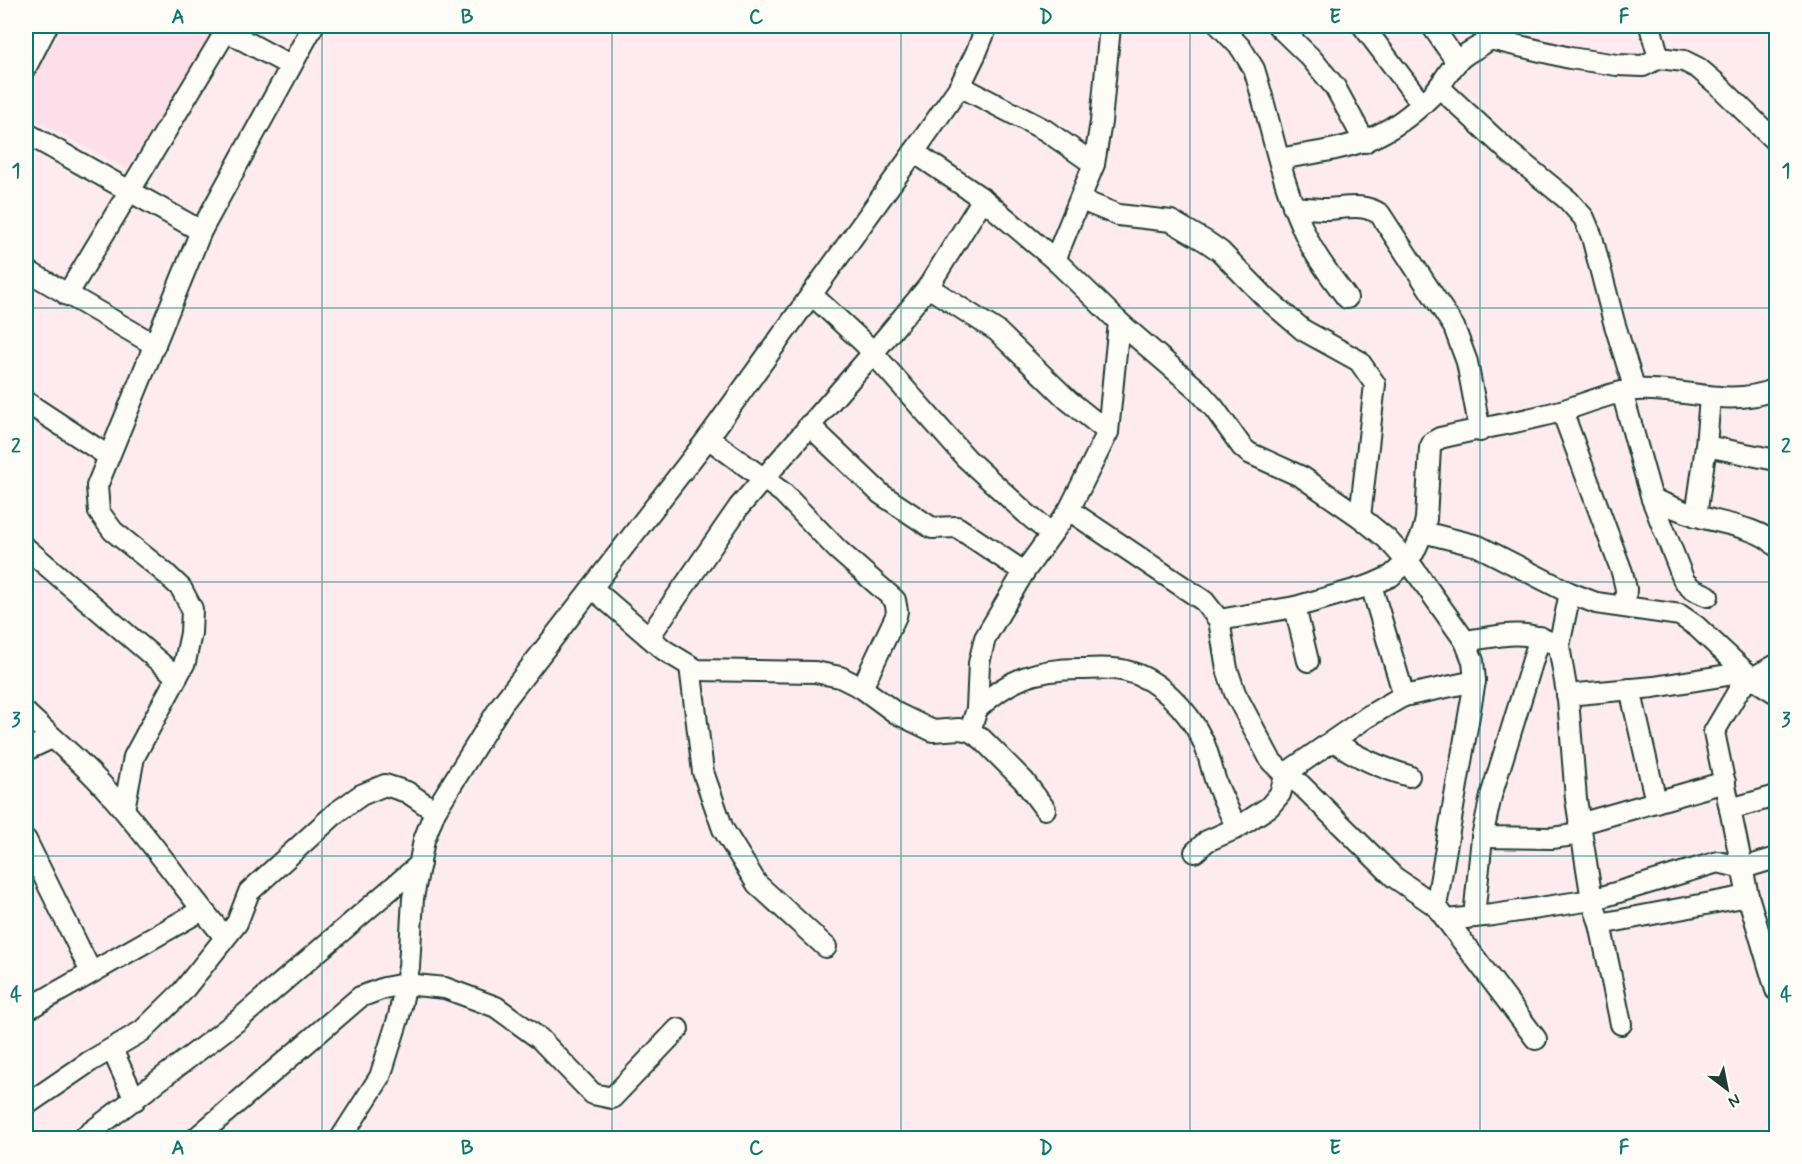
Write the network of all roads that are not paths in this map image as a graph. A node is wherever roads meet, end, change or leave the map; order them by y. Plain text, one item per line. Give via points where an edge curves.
1 (313, 26) edge
2 (987, 26) edge
3 (1110, 26) edge
4 (1220, 26) edge
5 (1278, 26) edge
6 (1363, 26) edge
7 (1432, 26) edge
8 (1650, 26) edge
9 (43, 27) edge
10 (222, 28) edge
11 (1492, 32) edge
12 (1659, 58) junction
13 (1457, 62) junction
14 (291, 66) junction
15 (26, 67) edge
16 (960, 86) junction
17 (1439, 87) junction
18 (1422, 104) junction
19 (26, 133) edge
20 (1365, 142) junction
21 (1776, 142) edge
22 (914, 152) junction
23 (1279, 159) junction
24 (1094, 164) junction
25 (129, 191) junction
26 (983, 199) junction
27 (1081, 200) junction
28 (1293, 207) junction
29 (201, 231) junction
30 (1054, 260) junction
31 (26, 270) edge
32 (928, 287) junction
33 (67, 295) junction
34 (812, 295) junction
35 (1347, 298) dead end
36 (1119, 322) junction
37 (154, 345) junction
38 (873, 353) junction
39 (1776, 388) edge
40 (1628, 391) junction
41 (1710, 397) junction
42 (26, 402) edge
43 (1562, 411) junction
44 (809, 425) junction
45 (1480, 431) junction
46 (1108, 432) junction
47 (708, 438) junction
48 (1706, 446) junction
49 (108, 456) junction
50 (1776, 460) edge
51 (764, 477) junction
52 (1652, 499) junction
53 (1069, 510) junction
54 (1696, 516) junction
55 (1360, 517) junction
56 (1424, 532) junction
57 (1051, 534) junction
58 (1776, 546) edge
59 (26, 548) edge
60 (1407, 561) junction
61 (1024, 572) junction
62 (1371, 585) junction
63 (592, 588) junction
64 (1569, 593) junction
65 (1708, 596) dead end
66 (1295, 607) junction
67 (1625, 607) junction
68 (1219, 620) junction
69 (649, 637) junction
70 (1540, 637) junction
71 (1465, 641) junction
72 (1558, 646) junction
73 (1308, 661) dead end
74 (1776, 665) edge
75 (690, 666) junction
76 (1749, 675) junction
77 (177, 677) junction
78 (1475, 681) junction
79 (862, 688) junction
80 (1630, 689) junction
81 (1776, 693) edge
82 (1567, 695) junction
83 (1404, 696) junction
84 (977, 709) junction
85 (26, 713) edge
86 (970, 731) junction
87 (52, 738) junction
88 (1334, 741) junction
89 (26, 750) edge
90 (1288, 775) junction
91 (1409, 776) dead end
92 (1725, 782) junction
93 (1776, 796) edge
94 (1656, 802) junction
95 (124, 809) junction
96 (1045, 809) dead end
97 (1730, 809) junction
98 (435, 811) junction
99 (1237, 828) junction
100 (1580, 829) junction
101 (1482, 837) junction
102 (26, 840) edge
103 (1195, 852) dead end
104 (1776, 858) edge
105 (420, 864) junction
106 (1743, 868) junction
107 (1749, 896) junction
108 (1592, 900) junction
109 (201, 910) junction
110 (1441, 913) junction
111 (1474, 917) junction
112 (1599, 924) junction
113 (225, 937) junction
114 (826, 947) dead end
115 (91, 972) junction
116 (405, 984) junction
117 (1776, 990) edge
118 (27, 1005) edge
119 (1621, 1024) dead end
120 (678, 1029) dead end
121 (1536, 1040) dead end
122 (112, 1048) junction
123 (135, 1100) junction
124 (26, 1105) edge
125 (83, 1138) edge
126 (196, 1138) edge
127 (341, 1138) edge

1 - 14 street
2 - 16 street
3 - 24 street
4 - 23 street via 1254,69
5 - 20 street via 1335,87
6 - 18 street
7 - 13 street
8 - 12 street
9 - 15 street
10 - 14 street
10 - 25 street
11 - 12 street via 1570,58 1643,66
11 - 13 street
12 - 21 street via 1684,61 1698,68
13 - 17 street
14 - 29 street
16 - 22 street
16 - 24 street via 1045,130
17 - 18 street
17 - 40 street via 1584,218 1614,322
18 - 20 street via 1395,126
19 - 25 street
20 - 23 street
22 - 26 street
22 - 34 street
23 - 28 street
24 - 27 street
25 - 29 street
25 - 33 street
26 - 30 street
26 - 32 street
27 - 30 street
27 - 55 street via 1118,215 1171,221 1220,251 1303,330 1359,361 1375,384
28 - 35 street via 1308,242
28 - 45 street via 1363,206 1380,214 1455,327 1467,362
29 - 37 street
30 - 36 street
31 - 33 street
32 - 38 street
32 - 46 street via 997,331 1068,400
33 - 37 street
34 - 38 street
34 - 47 street
36 - 46 street
36 - 55 street via 1197,389 1249,453 1289,470
37 - 49 street
38 - 44 street
38 - 57 street via 956,447
39 - 41 street via 1740,398
40 - 41 street
40 - 43 street
40 - 52 street
41 - 48 street
42 - 49 street
43 - 45 street
43 - 67 street via 1622,572
44 - 51 street
44 - 61 street via 881,494 932,528 957,526
45 - 56 street via 1433,442
46 - 53 street
47 - 51 street
47 - 63 street
48 - 50 street
48 - 54 street
49 - 77 street via 97,486 99,512 112,531 181,588 192,609 185,662
51 - 69 street
51 - 79 street via 895,600 896,616
52 - 54 street
52 - 65 street via 1684,580
53 - 57 street
53 - 68 street via 1204,601
54 - 58 street via 1750,530
55 - 60 street
56 - 60 street
56 - 64 street via 1478,546
57 - 61 street
59 - 77 street
60 - 62 street via 1391,576
60 - 71 street
61 - 84 street via 985,638 979,663
62 - 66 street
62 - 83 street
63 - 69 street
63 - 98 street via 502,704
64 - 67 street via 1596,603
64 - 72 street
66 - 68 street
66 - 73 street
67 - 76 street via 1680,615
68 - 90 street via 1235,693 1271,760
69 - 75 street
70 - 71 street via 1521,633
70 - 72 street
70 - 101 street
71 - 78 street via 1473,660
72 - 82 street
74 - 76 street
75 - 79 street via 697,670 815,672 840,677
75 - 114 street via 703,772 723,829 758,884
76 - 80 street
76 - 81 street
76 - 92 street via 1714,732
77 - 95 street via 134,757
78 - 83 street
78 - 110 street
79 - 86 street via 896,713 933,731
80 - 82 street
80 - 94 street
82 - 100 street
83 - 88 street
84 - 86 street
84 - 99 street via 1006,686 1038,673 1108,669 1137,674 1161,689 1191,720 1203,740 1215,780
85 - 87 street
86 - 96 street via 1024,781
87 - 89 street
87 - 95 street
88 - 90 street
88 - 91 street via 1380,767
90 - 99 street via 1276,801
90 - 110 street via 1394,878
92 - 94 street
92 - 97 street
93 - 97 street
94 - 100 street
95 - 109 street
97 - 106 street
98 - 105 street
98 - 113 street via 407,792 385,785 361,795 249,892 237,923
99 - 103 street via 1207,841
100 - 101 street via 1552,838
100 - 108 street
101 - 111 street
102 - 115 street
104 - 106 street
105 - 116 street
105 - 123 street via 237,1021
106 - 107 street
106 - 108 street via 1718,862
107 - 112 street
107 - 117 street
108 - 111 street
108 - 112 street
109 - 113 street
109 - 115 street
110 - 111 street
110 - 121 street
112 - 119 street
113 - 122 street via 182,992 142,1031
115 - 118 street
116 - 120 street via 444,988 496,1007 540,1039 593,1094 612,1098
116 - 126 street via 360,997
116 - 127 street via 380,1077
122 - 123 street
122 - 124 street
123 - 125 street

